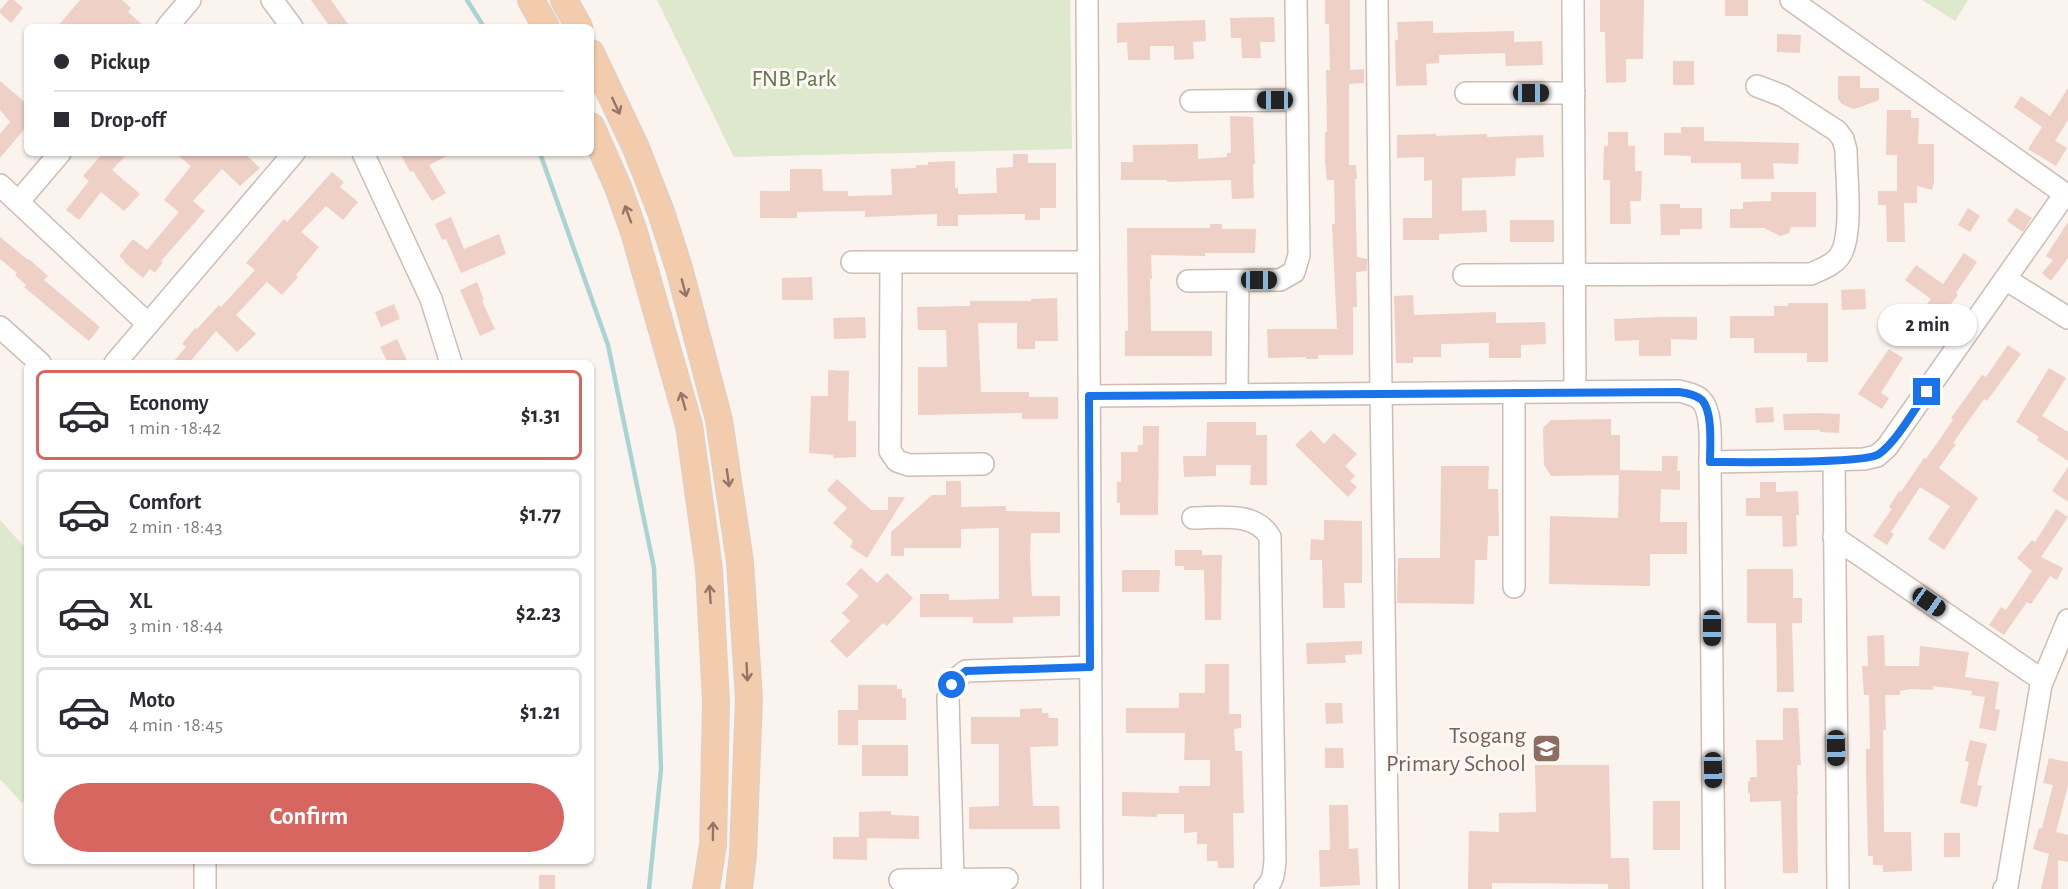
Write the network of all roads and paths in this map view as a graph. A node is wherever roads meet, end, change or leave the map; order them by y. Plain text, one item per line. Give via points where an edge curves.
1 (190, 0) edge
2 (272, 0) edge
3 (531, 0) edge
4 (564, 0) edge
5 (1087, 0) edge
6 (1296, 0) edge
7 (1377, 0) edge
8 (1573, 0) edge
9 (1791, 0) edge
10 (170, 24) edge
11 (290, 24) edge
12 (544, 24) edge
13 (577, 24) edge
14 (594, 59) edge
15 (1757, 86) dead end
16 (1466, 93) dead end
17 (1574, 93) junction
18 (1296, 100) junction
19 (1191, 101) dead end
20 (594, 133) edge
21 (57, 156) edge
22 (291, 156) edge
23 (364, 156) edge
24 (0, 185) edge
25 (2067, 195) edge
26 (19, 201) junction
27 (852, 262) dead end
28 (1088, 262) junction
29 (891, 263) junction
30 (1464, 275) dead end
31 (1576, 276) junction
32 (1188, 280) dead end
33 (2007, 280) junction
34 (1238, 281) junction
35 (2068, 318) edge
36 (148, 324) junction
37 (0, 327) edge
38 (37, 360) edge
39 (118, 360) edge
40 (450, 360) edge
41 (1514, 392) junction
42 (1575, 392) junction
43 (1381, 393) junction
44 (1237, 394) junction
45 (1089, 396) junction
46 (1834, 460) junction
47 (1710, 462) junction
48 (983, 464) dead end
49 (1193, 518) dead end
50 (1834, 537) junction
51 (1514, 587) dead end
52 (2068, 620) edge
53 (1090, 667) junction
54 (2042, 680) junction
55 (205, 864) edge
56 (1007, 879) dead end
57 (900, 880) dead end
58 (953, 880) junction
59 (205, 889) edge
60 (706, 889) edge
61 (739, 889) edge
62 (1092, 889) edge
63 (1265, 889) edge
64 (1388, 889) edge
65 (1714, 889) edge
66 (1838, 889) edge
67 (2004, 889) edge

1 - 10 street
2 - 11 street
3 - 12 main road
4 - 13 main road
5 - 28 street
6 - 18 street
7 - 43 street
8 - 17 street
9 - 25 street
14 -> 61 main road via 661,212 719,420 740,562 749,698
15 - 31 street via 1782,96 1837,130 1843,139 1847,238 1838,257 1811,274
16 - 17 street
17 - 31 street
18 - 19 street
18 - 34 street via 1299,255 1294,272 1280,280
60 -> 20 main road via 713,845 716,702 709,569 689,425 634,232
21 - 26 street
22 - 36 street
23 - 40 street via 431,299
24 - 26 street
25 - 33 street
26 - 36 street
27 - 29 street
28 - 29 street
28 - 45 street
29 - 48 street via 890,451 897,461 909,465
30 - 31 street
31 - 42 street
32 - 34 street
33 - 35 street
33 - 46 street via 1887,447 1877,456
34 - 44 street
36 - 39 street
37 - 38 street
41 - 42 street
41 - 43 street
41 - 51 street
42 - 47 street via 1679,392 1700,399 1709,416
43 - 44 street
43 - 64 street
44 - 45 street
45 - 53 street
46 - 47 street
46 - 50 street
47 - 65 street
49 - 63 street via 1244,519 1265,528 1270,537 1275,860 1274,875
50 - 54 street
50 - 66 street
52 - 54 street
53 - 58 street via 966,671 952,685 948,697
53 - 62 street
54 - 67 street
55 - 59 street
56 - 58 street
57 - 58 street

